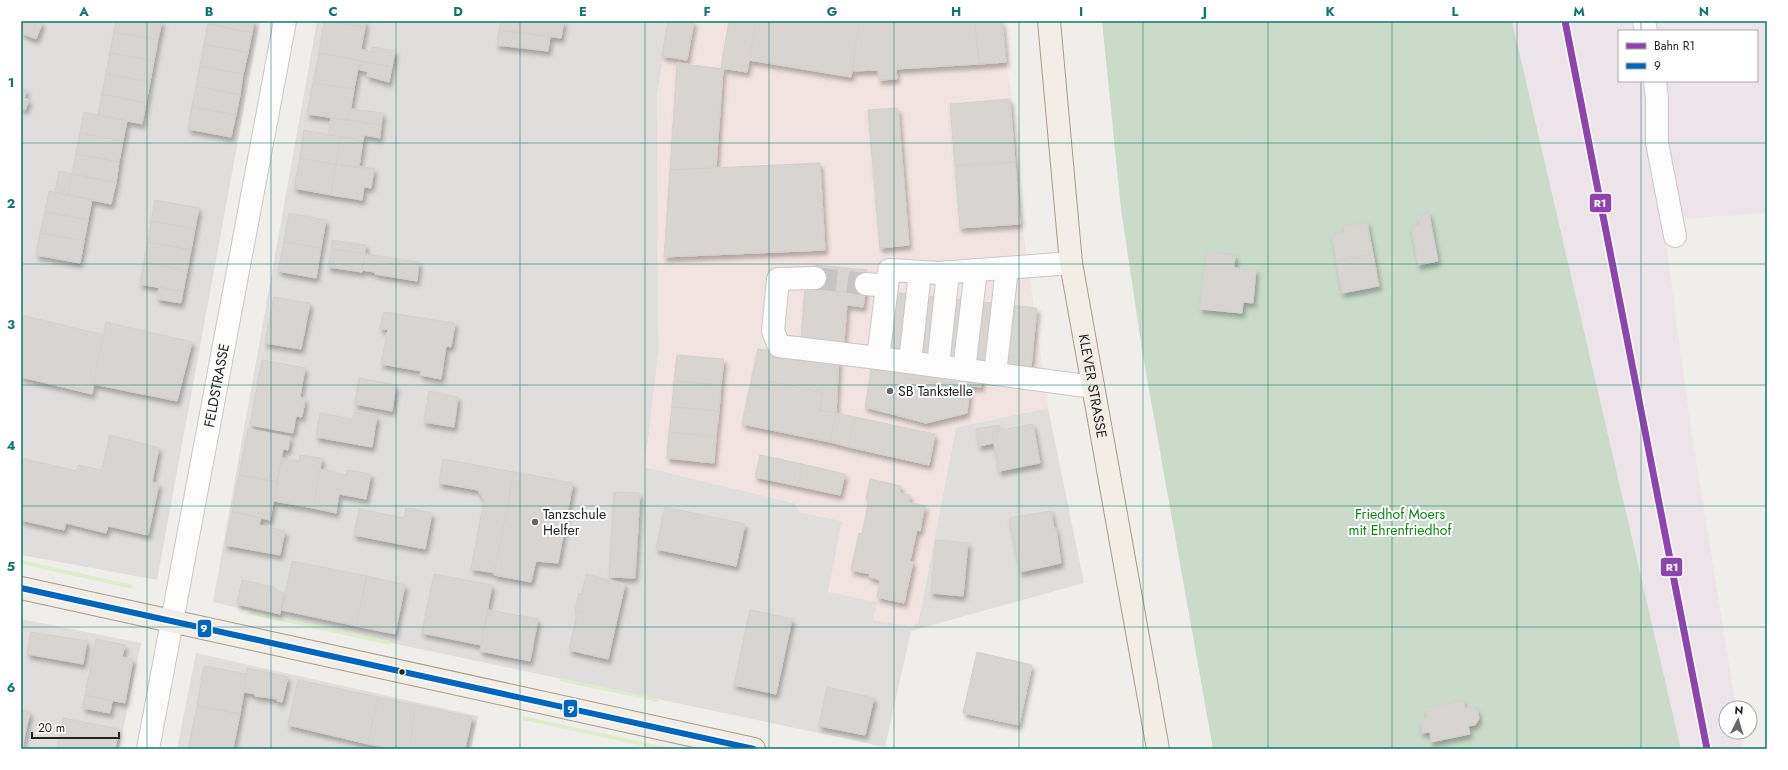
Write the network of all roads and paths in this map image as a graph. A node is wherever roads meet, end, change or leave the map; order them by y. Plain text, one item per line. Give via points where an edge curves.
1 (285, 21) edge
2 (1049, 21) edge
3 (1655, 82) edge
4 (1675, 236) dead end
5 (1071, 263) junction
6 (1007, 268) junction
7 (976, 270) junction
8 (920, 272) junction
9 (948, 272) junction
10 (815, 278) tunnel mouth
11 (866, 284) tunnel mouth
12 (887, 286) junction
13 (878, 358) junction
14 (910, 362) junction
15 (938, 366) junction
16 (964, 370) junction
17 (995, 374) junction
18 (1093, 387) junction
19 (21, 588) edge
20 (173, 622) junction
21 (148, 749) edge
22 (754, 749) edge
23 (1158, 749) edge

1 - 20 street, FELDSTRASSE
2 - 5 main road, KLEVER STRASSE
3 - 4 street via 1657,143
5 - 6 street
5 - 18 main road, KLEVER STRASSE
6 - 7 street
6 - 17 street
7 - 9 street
7 - 16 street
8 - 9 street
8 - 12 street via 889,270
8 - 14 street
9 - 15 street
10 - 13 street via 778,279 773,331 779,346
11 - 12 street
12 - 13 street
13 - 14 street
14 - 15 street
15 - 16 street
16 - 17 street
17 - 18 street
18 - 23 main road, KLEVER STRASSE
19 - 20 main road
20 - 21 street, FELDSTRASSE
20 - 22 main road

